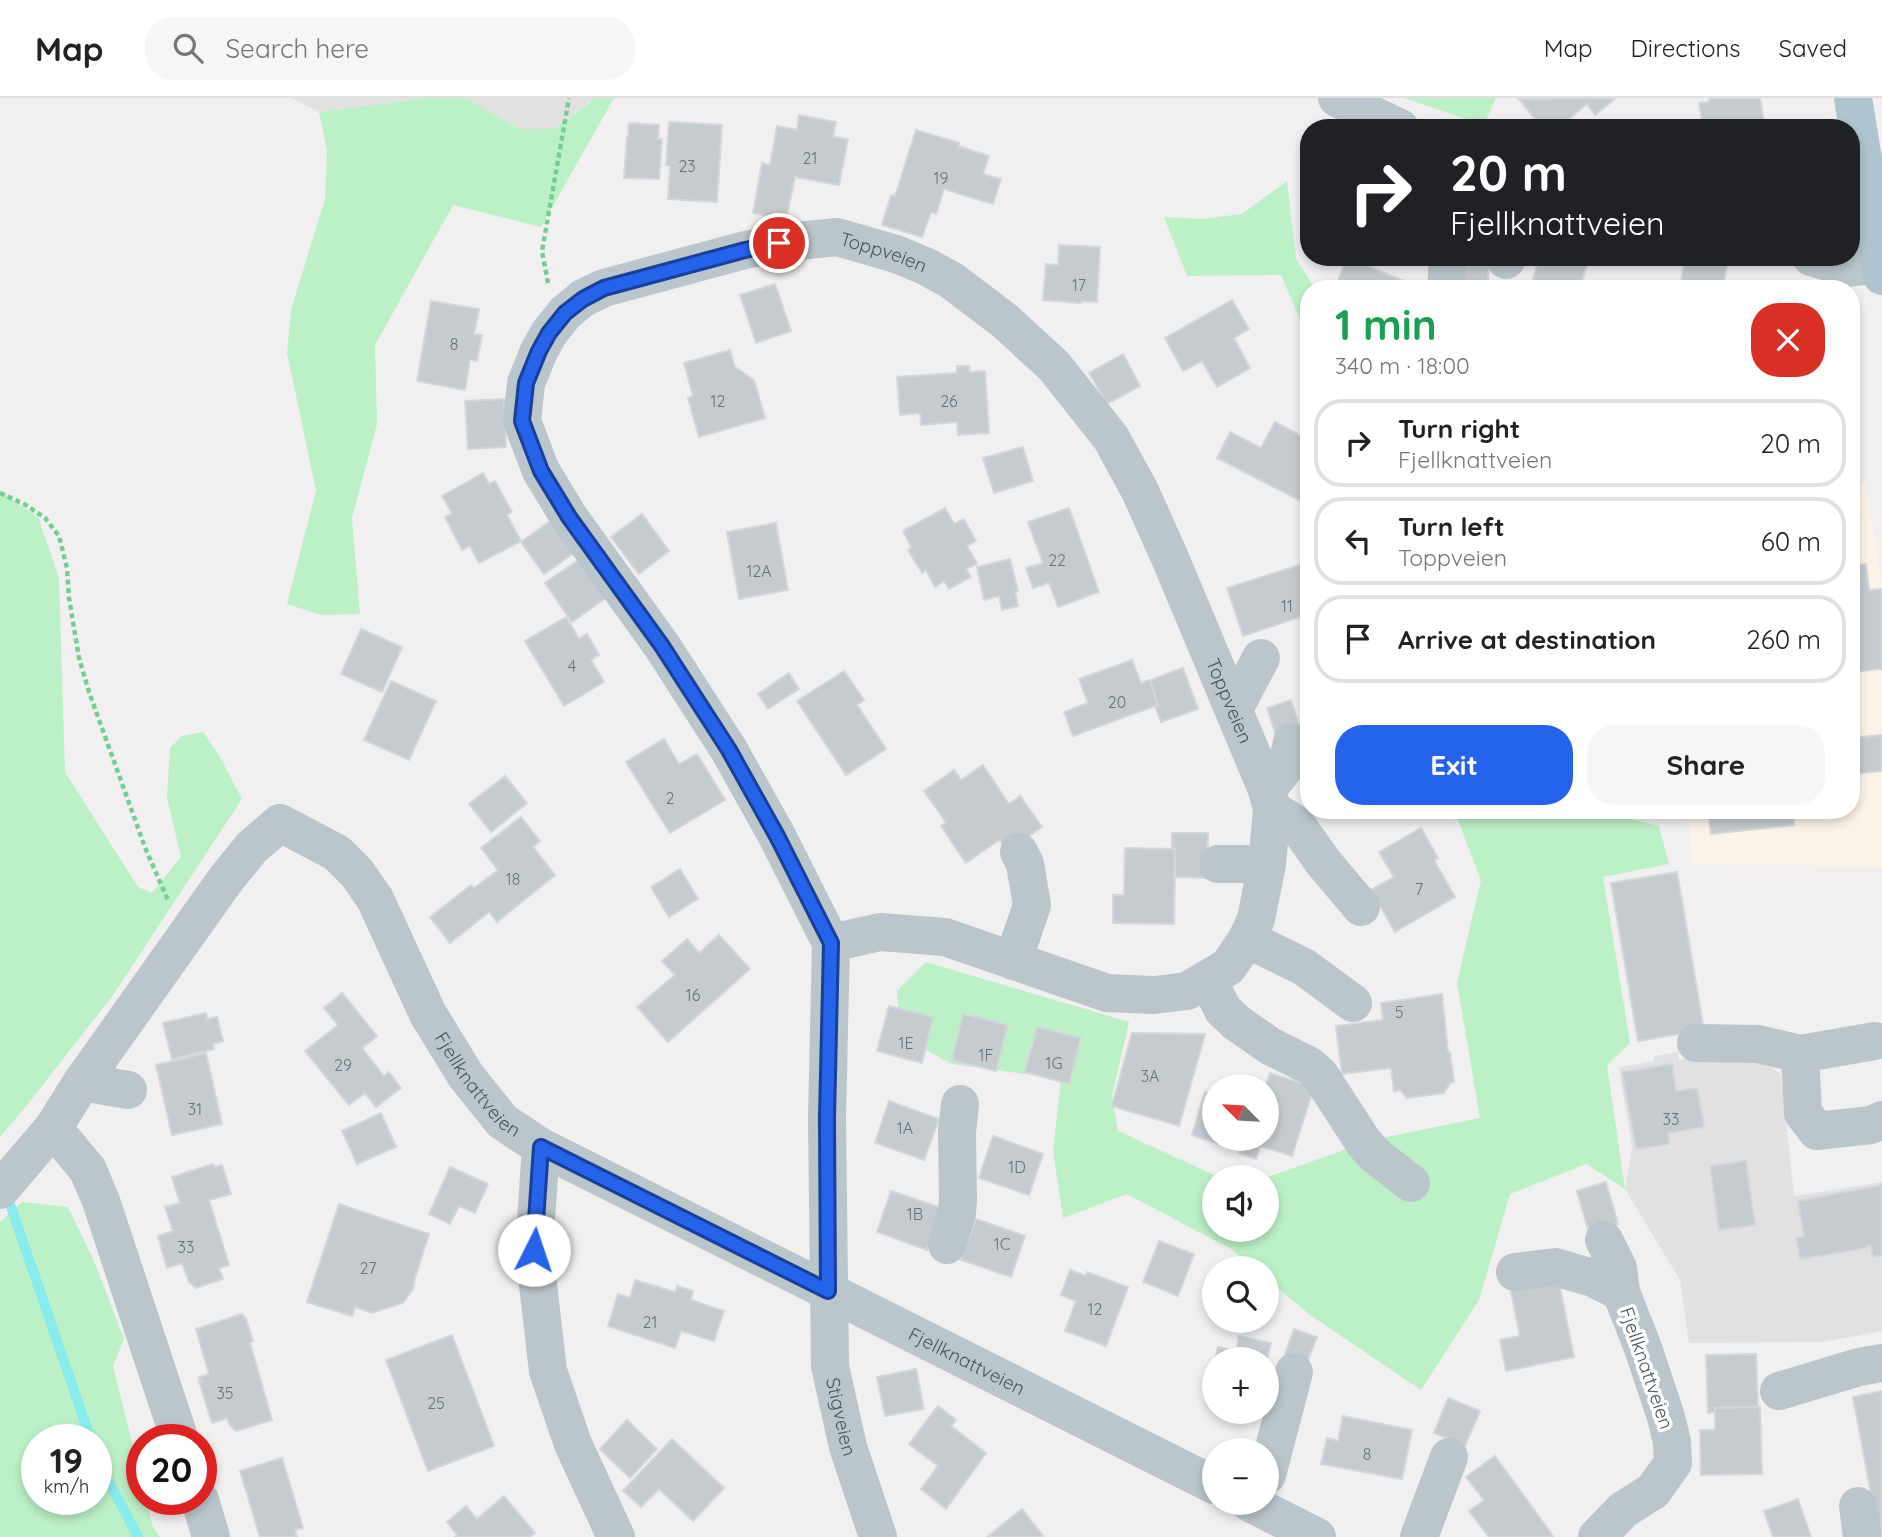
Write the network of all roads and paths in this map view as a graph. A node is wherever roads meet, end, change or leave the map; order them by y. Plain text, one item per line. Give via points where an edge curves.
1 (569, 98) edge
2 (1337, 98) edge
3 (1853, 98) edge
4 (1381, 119) edge
5 (1856, 119) edge
6 (1860, 141) edge
7 (1841, 266) edge
8 (1881, 270) edge
9 (555, 325) junction
10 (0, 492) edge
11 (1261, 658) dead end
12 (1234, 709) junction
13 (1292, 742) dead end
14 (1269, 799) junction
15 (1019, 852) dead end
16 (1218, 864) dead end
17 (1267, 864) junction
18 (1361, 907) dead end
19 (186, 935) junction
20 (1247, 939) junction
21 (831, 943) junction
22 (1013, 961) junction
23 (1208, 980) junction
24 (1353, 1003) dead end
25 (1875, 1041) dead end
26 (1696, 1043) dead end
27 (1800, 1054) junction
28 (82, 1082) junction
29 (128, 1090) dead end
30 (960, 1104) dead end
31 (1882, 1121) edge
32 (53, 1128) junction
33 (541, 1147) junction
34 (1411, 1183) dead end
35 (0, 1189) edge
36 (1604, 1240) dead end
37 (947, 1245) dead end
38 (1515, 1272) dead end
39 (828, 1291) junction
40 (1621, 1292) junction
41 (1882, 1363) edge
42 (1294, 1371) dead end
43 (1779, 1391) dead end
44 (175, 1424) edge
45 (1275, 1438) edge
46 (1449, 1457) dead end
47 (1202, 1479) edge
48 (1279, 1511) edge
49 (204, 1515) edge
50 (211, 1537) edge
51 (616, 1537) edge
52 (878, 1537) edge
53 (1317, 1537) edge
54 (1419, 1537) edge
55 (1597, 1537) edge

1 - 9 path via 542,251
2 - 4 street
3 - 5 main road
6 - 8 main road
7 - 8 street
9 - 12 street, Toppveien via 583,299 604,288 779,243 837,237 896,254 951,280 1111,412 1111,438 1140,491
9 - 21 street, Toppveien via 526,383 522,421 541,471 729,750
10 - 19 path via 45,518 59,536 89,692 146,850
11 - 12 street
12 - 14 street, Toppveien
13 - 14 street via 1287,765
14 - 17 street, Toppveien
14 - 18 street via 1297,825
15 - 22 street via 1032,905
16 - 17 street
17 - 20 street, Toppveien via 1256,919
19 - 28 street, Fjellknattveien
19 - 33 street, Fjellknattveien via 252,847 280,823 337,853 375,899 428,1014 466,1076 502,1121
20 - 23 street, Toppveien via 1228,967
20 - 24 street via 1304,967
21 - 22 street, Toppveien via 880,932 945,937
21 - 39 street, Toppveien
22 - 23 street, Toppveien via 1107,993 1187,991
23 - 34 street via 1223,1010 1237,1023 1320,1075 1364,1143
25 - 27 street
26 - 27 street via 1758,1044
27 - 31 street via 1803,1113 1817,1131
28 - 29 street
28 - 32 street, Fjellknattveien
30 - 37 street via 957,1213
32 - 35 street, Fjellknattveien
32 - 44 street via 88,1170 101,1201
33 - 39 street, Fjellknattveien
33 - 51 street via 534,1250 548,1371 573,1444
36 - 40 street, Fjellknattveien via 1618,1268
38 - 40 street via 1555,1267
39 - 47 street, Fjellknattveien
39 - 52 street, Stigveien via 830,1366 848,1447
40 - 55 street, Fjellknattveien via 1666,1417 1672,1463 1653,1492 1623,1510
41 - 43 street
42 - 45 street
46 - 54 street
48 - 53 street
49 - 50 street

